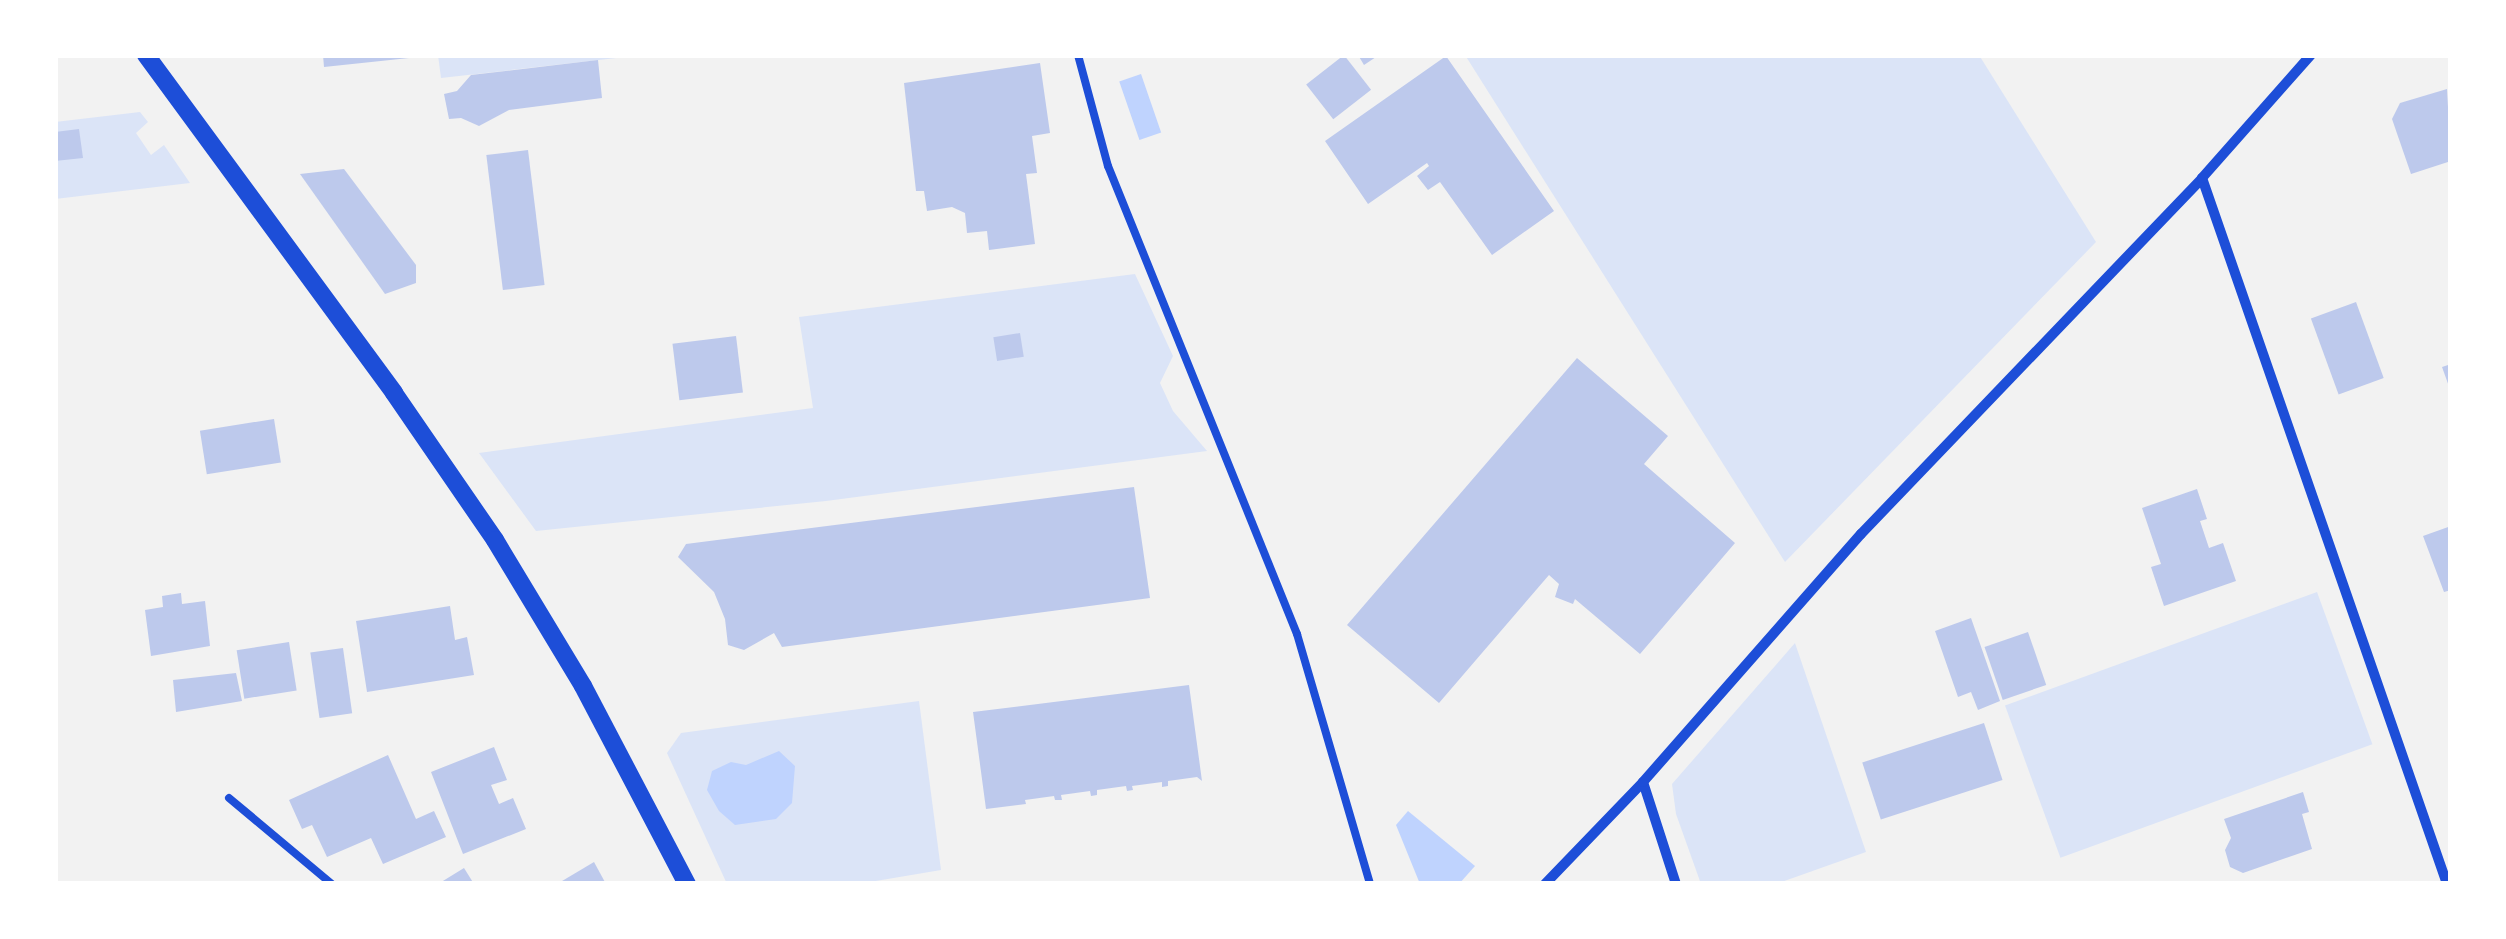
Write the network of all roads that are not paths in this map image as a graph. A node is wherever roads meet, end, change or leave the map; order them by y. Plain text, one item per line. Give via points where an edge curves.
1 (146, 55) edge
2 (1078, 55) edge
3 (2311, 55) edge
4 (2202, 178) junction
5 (1643, 782) junction
6 (229, 798) dead end
7 (332, 884) edge
8 (687, 884) edge
9 (1370, 884) edge
10 (1545, 884) edge
11 (1676, 884) edge
12 (2447, 884) edge

1 - 8 street via 495,540 574,670
2 - 9 lane via 1108,166 1297,634
3 - 4 street
4 - 5 street via 1861,534
4 - 12 street
5 - 10 street
5 - 11 street
6 - 7 lane

